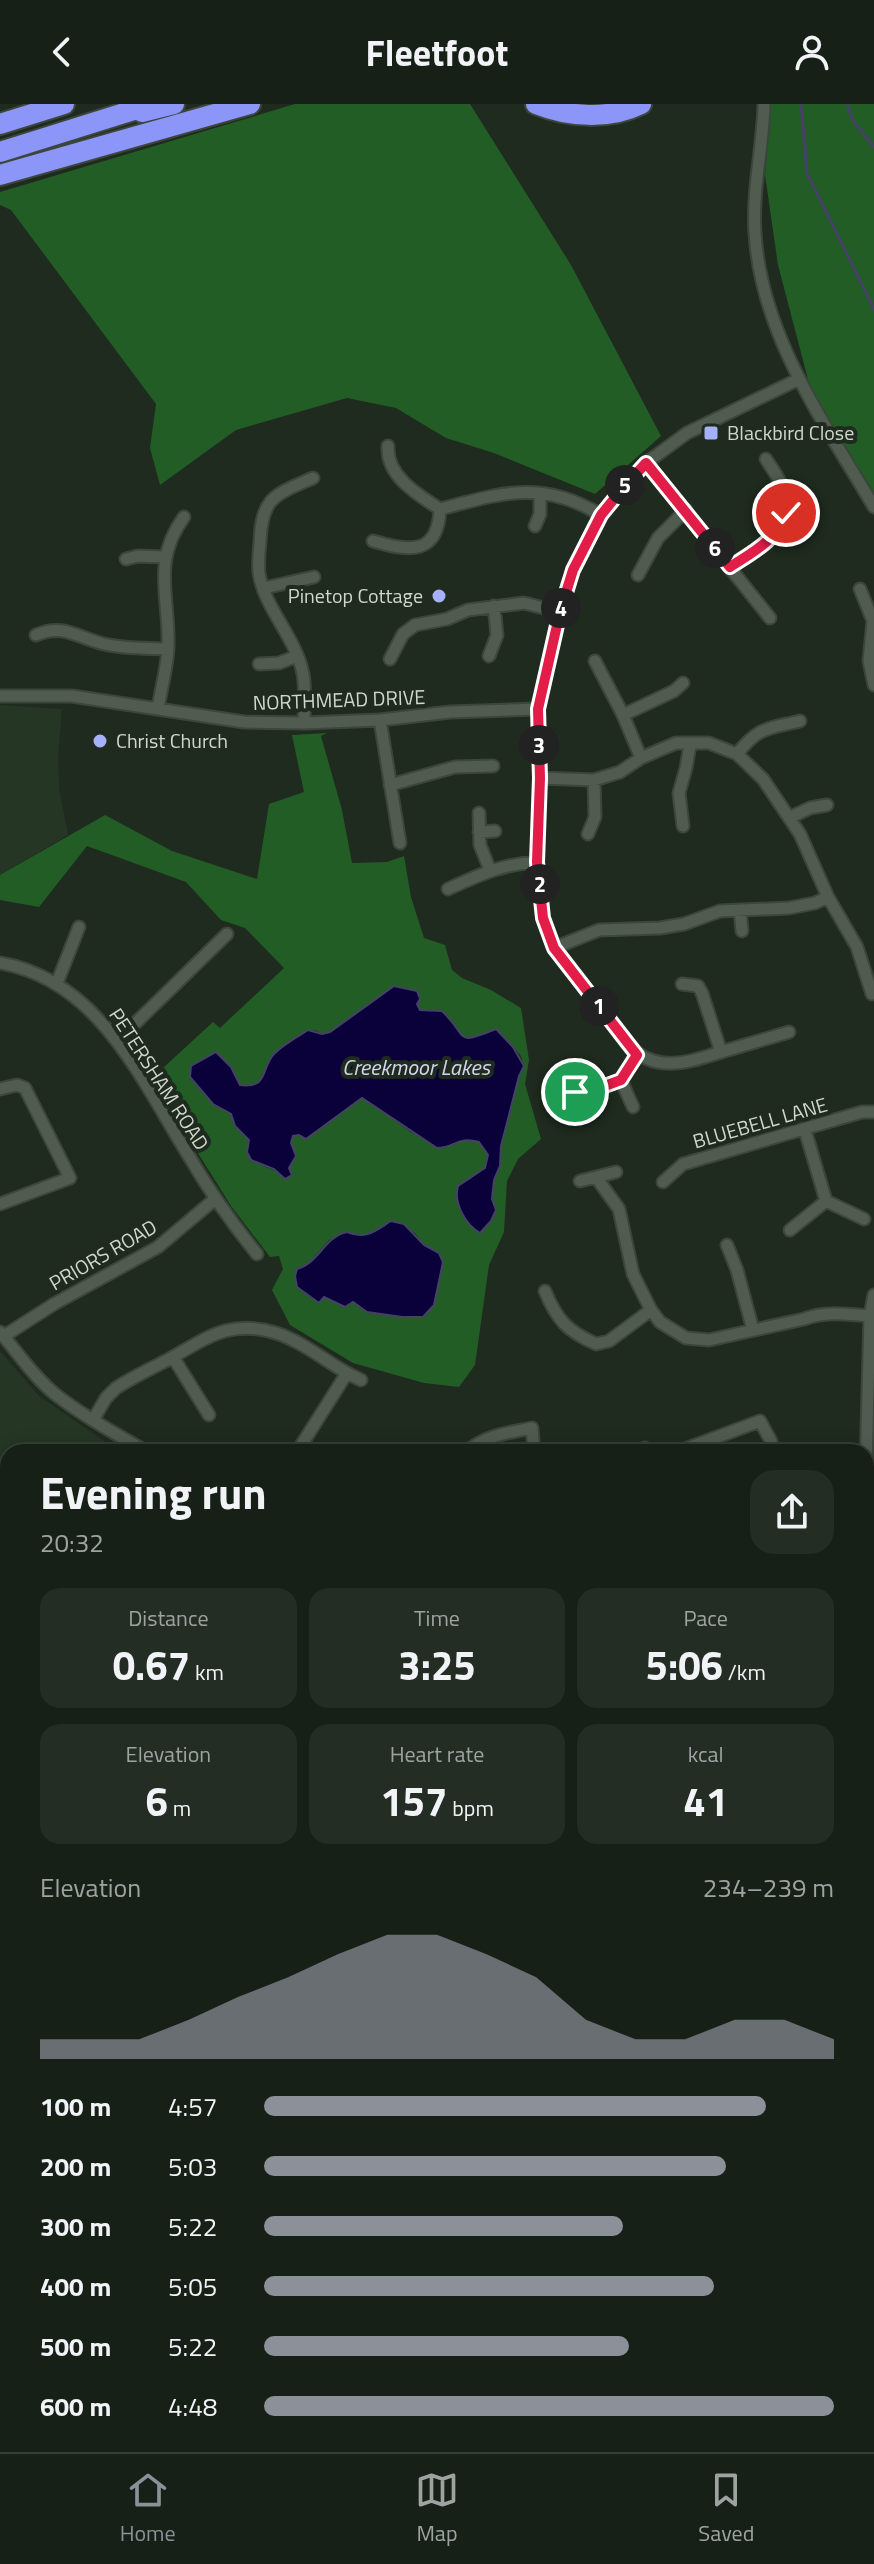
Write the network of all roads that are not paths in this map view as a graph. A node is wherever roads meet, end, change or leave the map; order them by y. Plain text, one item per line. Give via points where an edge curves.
1 (64, 104) edge
2 (153, 104) edge
3 (174, 104) edge
4 (250, 104) edge
5 (536, 104) edge
6 (764, 104) edge
7 (639, 105) edge
8 (0, 124) edge
9 (53, 136) junction
10 (0, 152) edge
11 (0, 175) edge
12 (799, 379) junction
13 (388, 446) dead end
14 (766, 459) dead end
15 (646, 463) junction
16 (313, 478) dead end
17 (540, 495) junction
18 (874, 507) edge
19 (440, 509) junction
20 (686, 510) junction
21 (601, 515) junction
22 (184, 517) dead end
23 (535, 526) dead end
24 (373, 541) dead end
25 (164, 557) junction
26 (126, 559) dead end
27 (730, 567) junction
28 (638, 575) dead end
29 (314, 577) dead end
30 (264, 588) junction
31 (860, 589) dead end
32 (494, 606) junction
33 (560, 612) junction
34 (770, 618) dead end
35 (36, 635) dead end
36 (168, 649) junction
37 (297, 656) junction
38 (489, 656) dead end
39 (390, 659) dead end
40 (595, 661) dead end
41 (259, 664) dead end
42 (683, 683) dead end
43 (874, 685) edge
44 (0, 696) edge
45 (158, 709) junction
46 (538, 709) junction
47 (623, 715) junction
48 (380, 720) junction
49 (800, 721) dead end
50 (304, 723) junction
51 (690, 745) junction
52 (737, 754) junction
53 (641, 758) junction
54 (493, 766) dead end
55 (479, 767) junction
56 (540, 778) junction
57 (594, 780) junction
58 (480, 782) dead end
59 (390, 785) junction
60 (827, 805) dead end
61 (479, 813) dead end
62 (791, 817) junction
63 (683, 826) dead end
64 (495, 831) dead end
65 (479, 832) junction
66 (382, 834) dead end
67 (588, 834) dead end
68 (537, 862) junction
69 (455, 870) dead end
70 (490, 870) junction
71 (461, 883) junction
72 (448, 889) dead end
73 (828, 897) junction
74 (740, 910) junction
75 (79, 927) dead end
76 (742, 931) dead end
77 (227, 934) dead end
78 (554, 948) junction
79 (0, 963) edge
80 (692, 982) dead end
81 (57, 983) junction
82 (872, 994) dead end
83 (789, 1032) dead end
84 (117, 1041) junction
85 (721, 1052) junction
86 (637, 1055) junction
87 (621, 1080) junction
88 (0, 1089) edge
89 (558, 1099) dead end
90 (633, 1107) dead end
91 (874, 1112) edge
92 (805, 1130) junction
93 (616, 1172) dead end
94 (596, 1177) junction
95 (580, 1181) dead end
96 (663, 1182) dead end
97 (215, 1199) junction
98 (826, 1201) junction
99 (0, 1204) edge
100 (864, 1219) dead end
101 (790, 1230) dead end
102 (727, 1245) dead end
103 (257, 1254) dead end
104 (545, 1291) dead end
105 (874, 1295) edge
106 (651, 1310) junction
107 (870, 1316) junction
108 (753, 1330) junction
109 (2, 1334) edge
110 (173, 1357) junction
111 (347, 1373) junction
112 (361, 1380) dead end
113 (755, 1406) dead end
114 (209, 1415) dead end
115 (93, 1420) junction
116 (760, 1421) junction
117 (134, 1444) edge
118 (302, 1444) edge
119 (476, 1444) edge
120 (533, 1444) edge
121 (698, 1444) edge
122 (772, 1444) edge
123 (867, 1444) edge

1 - 8 highway
2 - 9 highway
3 - 9 highway
4 - 11 highway
5 - 7 highway via 590,115
6 - 12 street via 755,233 771,309
9 - 10 highway
12 - 15 street via 687,433
12 - 18 street
13 - 19 street via 391,463 409,489
14 - 27 street via 784,489 786,513 772,538
15 - 20 street
15 - 21 street
16 - 30 street via 280,492 267,504 259,553
17 - 19 street via 509,492
17 - 21 street via 571,498
17 - 23 street
19 - 24 street via 439,527 423,545
20 - 27 street
20 - 28 street via 658,538
21 - 33 street via 573,570
22 - 25 street
25 - 26 street
25 - 36 street
27 - 34 street
29 - 30 street
30 - 37 street
31 - 43 street via 873,621 869,661
32 - 33 street via 524,603
32 - 38 street via 497,635
32 - 39 street via 415,625 403,634
33 - 46 street
35 - 36 street via 70,631 105,645
36 - 45 street
37 - 41 street
37 - 50 street via 303,674
40 - 47 street
42 - 47 street
44 - 45 street, NORTHMEAD DRIVE via 72,696
45 - 50 street, NORTHMEAD DRIVE via 244,722
46 - 48 street, NORTHMEAD DRIVE
46 - 56 street
47 - 53 street
48 - 50 street, NORTHMEAD DRIVE
48 - 59 street
49 - 52 street via 762,729
51 - 52 street via 709,743
51 - 53 street via 676,743
51 - 63 street via 679,793
52 - 62 street
53 - 57 street
54 - 55 street
55 - 58 street
55 - 59 street via 455,767
56 - 57 street
56 - 68 street
57 - 67 street via 595,817
59 - 66 street via 399,837
60 - 62 street
61 - 65 street
62 - 73 street
64 - 65 street
65 - 70 street
68 - 70 street
68 - 78 street via 543,918
69 - 71 street
70 - 71 street
71 - 72 street
73 - 74 street via 805,906
73 - 82 street via 857,947
74 - 76 street
74 - 78 street via 660,928 599,930
75 - 81 street
77 - 84 street
78 - 86 street
79 - 81 street, PETERSHAM ROAD
80 - 85 street via 702,993
81 - 84 street, PETERSHAM ROAD via 99,1018
83 - 85 street
84 - 97 street, PETERSHAM ROAD
85 - 86 street via 677,1064
86 - 87 street
87 - 89 street
87 - 90 street
88 - 99 street via 25,1088 70,1178
91 - 92 street, BLUEBELL LANE
92 - 96 street, BLUEBELL LANE via 683,1164
92 - 98 street
93 - 94 street
94 - 95 street
94 - 106 street via 619,1209 633,1274
97 - 103 street, PETERSHAM ROAD
97 - 109 street, PRIORS ROAD via 158,1247
98 - 100 street
98 - 101 street
102 - 108 street
104 - 106 street via 563,1324 596,1344 609,1341
105 - 107 street
106 - 108 street via 686,1338 709,1340
107 - 108 street via 818,1314
107 - 123 street
109 - 115 street via 33,1373
110 - 111 street via 224,1330 249,1327 280,1334
110 - 114 street
110 - 115 street via 116,1388
111 - 112 street
111 - 118 street
113 - 116 street
115 - 117 street
116 - 121 street
116 - 122 street
119 - 120 street via 532,1422

